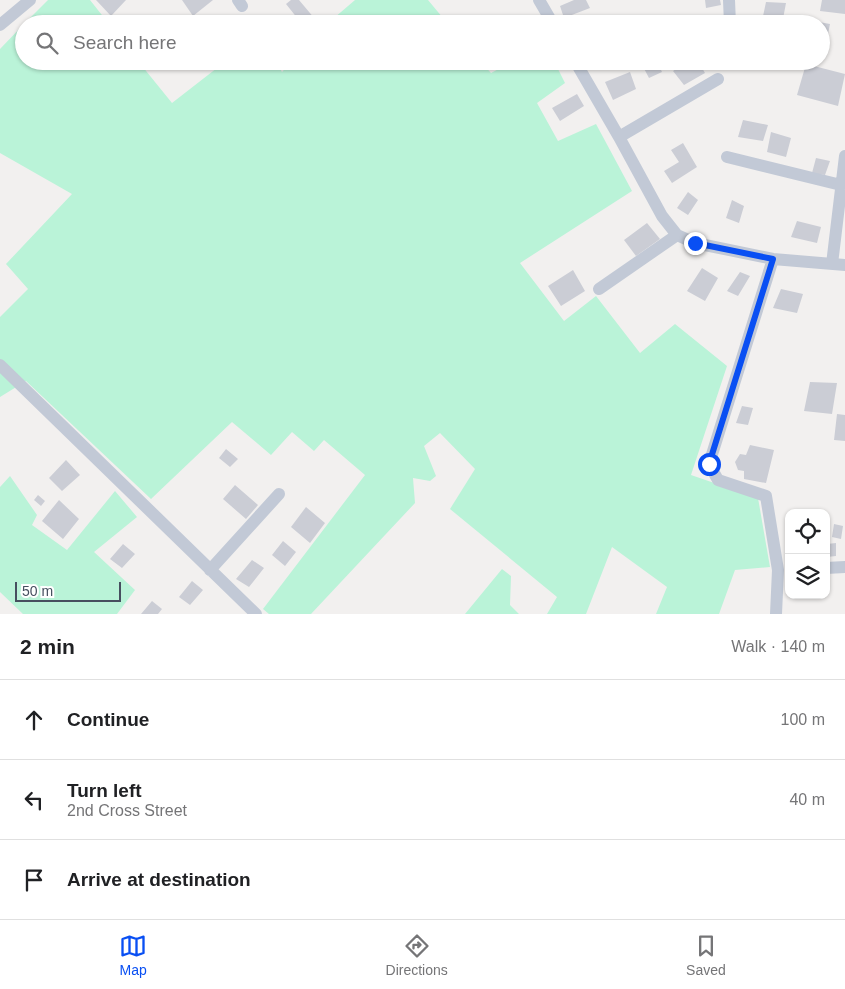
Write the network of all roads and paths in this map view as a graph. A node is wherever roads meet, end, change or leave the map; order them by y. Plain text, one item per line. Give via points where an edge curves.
1 (30, 0) edge
2 (539, 0) edge
3 (729, 0) edge
4 (548, 15) edge
5 (730, 15) edge
6 (0, 25) edge
7 (580, 70) edge
8 (718, 79) dead end
9 (619, 138) junction
10 (845, 156) edge
11 (727, 157) dead end
12 (841, 185) junction
13 (677, 235) junction
14 (773, 259) junction
15 (839, 264) edge
16 (599, 289) dead end
17 (0, 365) edge
18 (279, 494) dead end
19 (845, 567) edge
20 (830, 568) edge
21 (210, 570) junction
22 (783, 570) edge
23 (256, 614) edge
24 (776, 614) edge

1 - 6 street
2 - 4 street
3 - 5 street
7 - 9 street
8 - 9 street
9 - 13 street via 662,216
10 - 12 street
11 - 12 street
12 - 15 street
13 - 14 street via 695,243
13 - 16 street
14 - 15 street
14 - 22 street via 709,464 718,480 766,496
17 - 21 street
18 - 21 street
19 - 20 street
21 - 23 street
22 - 24 street

